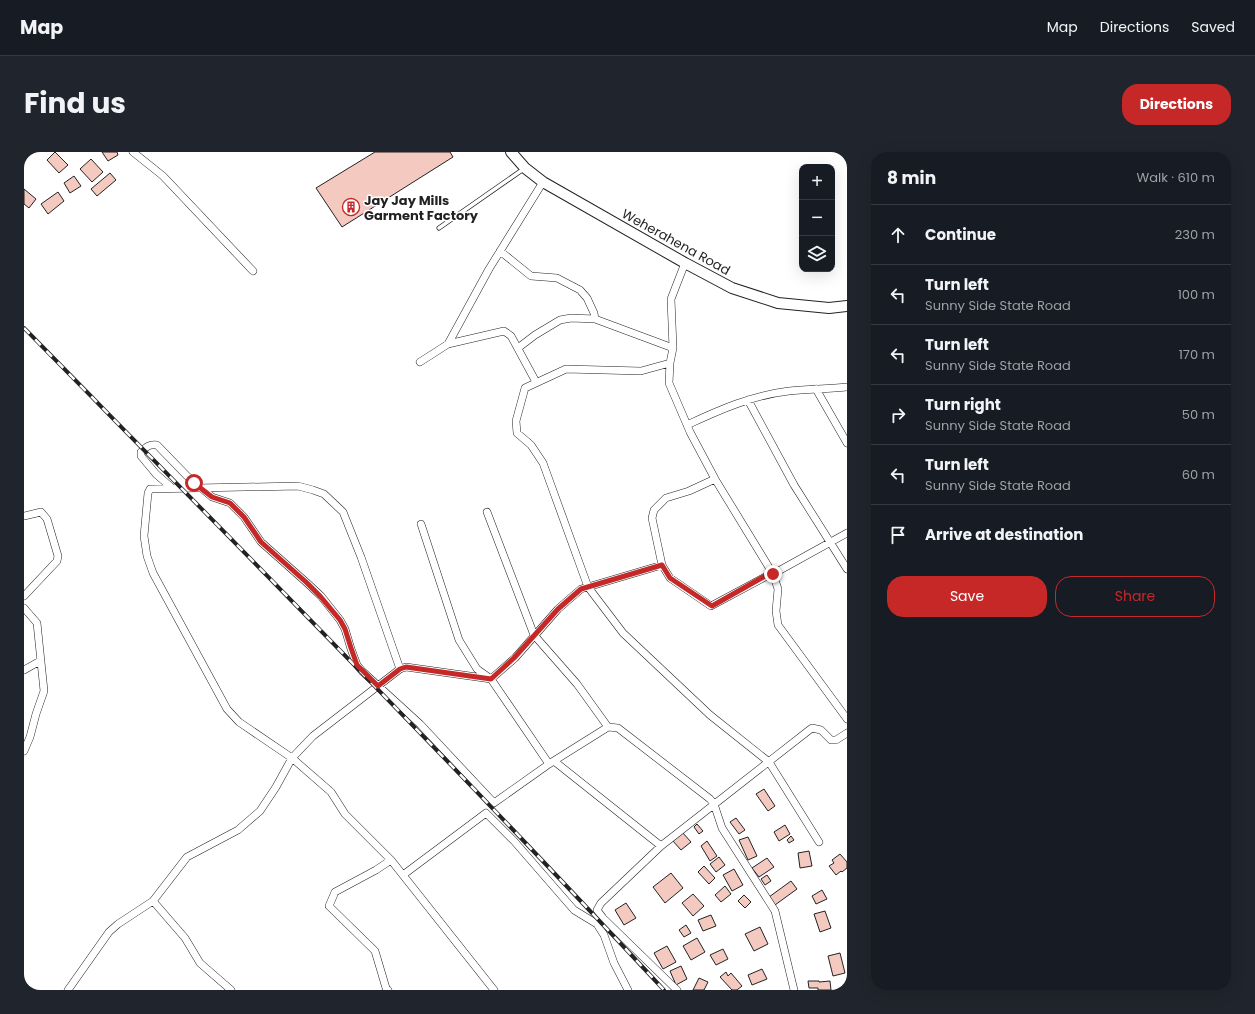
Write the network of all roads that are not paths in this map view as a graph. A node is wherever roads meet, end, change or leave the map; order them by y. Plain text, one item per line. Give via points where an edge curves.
1 (133, 152) edge
2 (511, 152) edge
3 (525, 168) junction
4 (543, 182) junction
5 (439, 228) dead end
6 (500, 251) junction
7 (685, 263) junction
8 (253, 271) dead end
9 (847, 306) edge
10 (594, 319) junction
11 (448, 344) junction
12 (518, 348) junction
13 (673, 348) junction
14 (420, 362) dead end
15 (670, 363) junction
16 (536, 382) junction
17 (847, 387) edge
18 (816, 389) junction
19 (748, 400) junction
20 (687, 425) junction
21 (847, 443) edge
22 (715, 479) junction
23 (172, 488) junction
24 (200, 488) junction
25 (487, 512) dead end
26 (24, 516) edge
27 (421, 524) dead end
28 (847, 533) edge
29 (832, 543) junction
30 (662, 565) junction
31 (847, 569) edge
32 (773, 574) junction
33 (588, 587) junction
34 (24, 596) edge
35 (24, 608) edge
36 (534, 635) junction
37 (40, 661) junction
38 (400, 669) junction
39 (24, 670) edge
40 (491, 679) junction
41 (378, 686) junction
42 (847, 719) edge
43 (608, 727) junction
44 (847, 733) edge
45 (24, 750) edge
46 (292, 758) junction
47 (769, 762) junction
48 (551, 763) junction
49 (714, 804) junction
50 (819, 842) dead end
51 (661, 846) junction
52 (390, 860) junction
53 (403, 875) junction
54 (153, 901) junction
55 (603, 918) junction
56 (597, 924) junction
57 (68, 990) edge
58 (231, 990) edge
59 (388, 990) edge
60 (494, 990) edge
61 (628, 990) edge
62 (677, 990) edge
63 (794, 990) edge

1 - 8 street via 163,176
2 - 3 main road, Weherahena Road
3 - 4 main road, Weherahena Road
3 - 5 lane
4 - 6 street
4 - 7 main road, Weherahena Road
6 - 10 street via 531,276 557,278 580,290 587,298
6 - 11 street
7 - 9 main road, Weherahena Road via 732,288 778,303 828,308
7 - 13 street via 671,299
10 - 12 street via 560,320
10 - 13 street
11 - 12 street via 504,331 511,336
11 - 14 street
12 - 16 street
13 - 15 street
15 - 16 street via 641,371 566,369
15 - 20 street via 670,383
16 - 33 street via 525,388 516,421 517,433 532,446 543,462
17 - 18 street
18 - 19 street via 788,391
18 - 21 street
19 - 20 street
19 - 29 street via 794,485
20 - 22 street
22 - 30 street via 666,498 654,510 652,518
22 - 32 street
23 - 24 street
23 - 24 street via 141,456 146,447 156,445
23 - 46 street via 150,489 148,493 144,536 153,573 227,709 239,722
24 - 38 street via 298,486 324,494 343,512
24 - 41 street via 212,497 230,503 244,517 261,542 320,596 345,629 357,665
25 - 36 street
26 - 34 street via 41,512 47,519 58,556 57,561
27 - 40 street via 459,640 476,668
28 - 29 street
29 - 31 street
29 - 32 street
30 - 32 street via 670,578 712,606
30 - 33 street
32 - 42 street via 778,589 778,625
33 - 36 street via 581,589 558,609
33 - 47 street via 623,633 710,715
35 - 37 street via 37,623
36 - 40 street
36 - 43 street via 577,684
37 - 39 street
37 - 45 street via 44,691
38 - 40 street via 406,667
38 - 41 street
40 - 48 street
41 - 46 street via 313,736
41 - 48 street via 420,724 494,803
43 - 48 street
43 - 49 street via 618,728
44 - 47 street via 836,740 831,740 821,730 812,728
46 - 52 street via 331,792 345,814
46 - 54 street via 260,811 238,830 187,857
47 - 49 street
47 - 50 street
48 - 51 street
49 - 51 street
49 - 63 street via 722,828 775,911
51 - 55 street via 601,903 597,910
52 - 53 street
52 - 59 street via 335,892 329,906 374,951
53 - 56 street via 486,812 574,910
53 - 60 street
54 - 57 street via 109,932
54 - 58 street via 186,938 200,963
55 - 56 street
55 - 62 street
56 - 61 street

